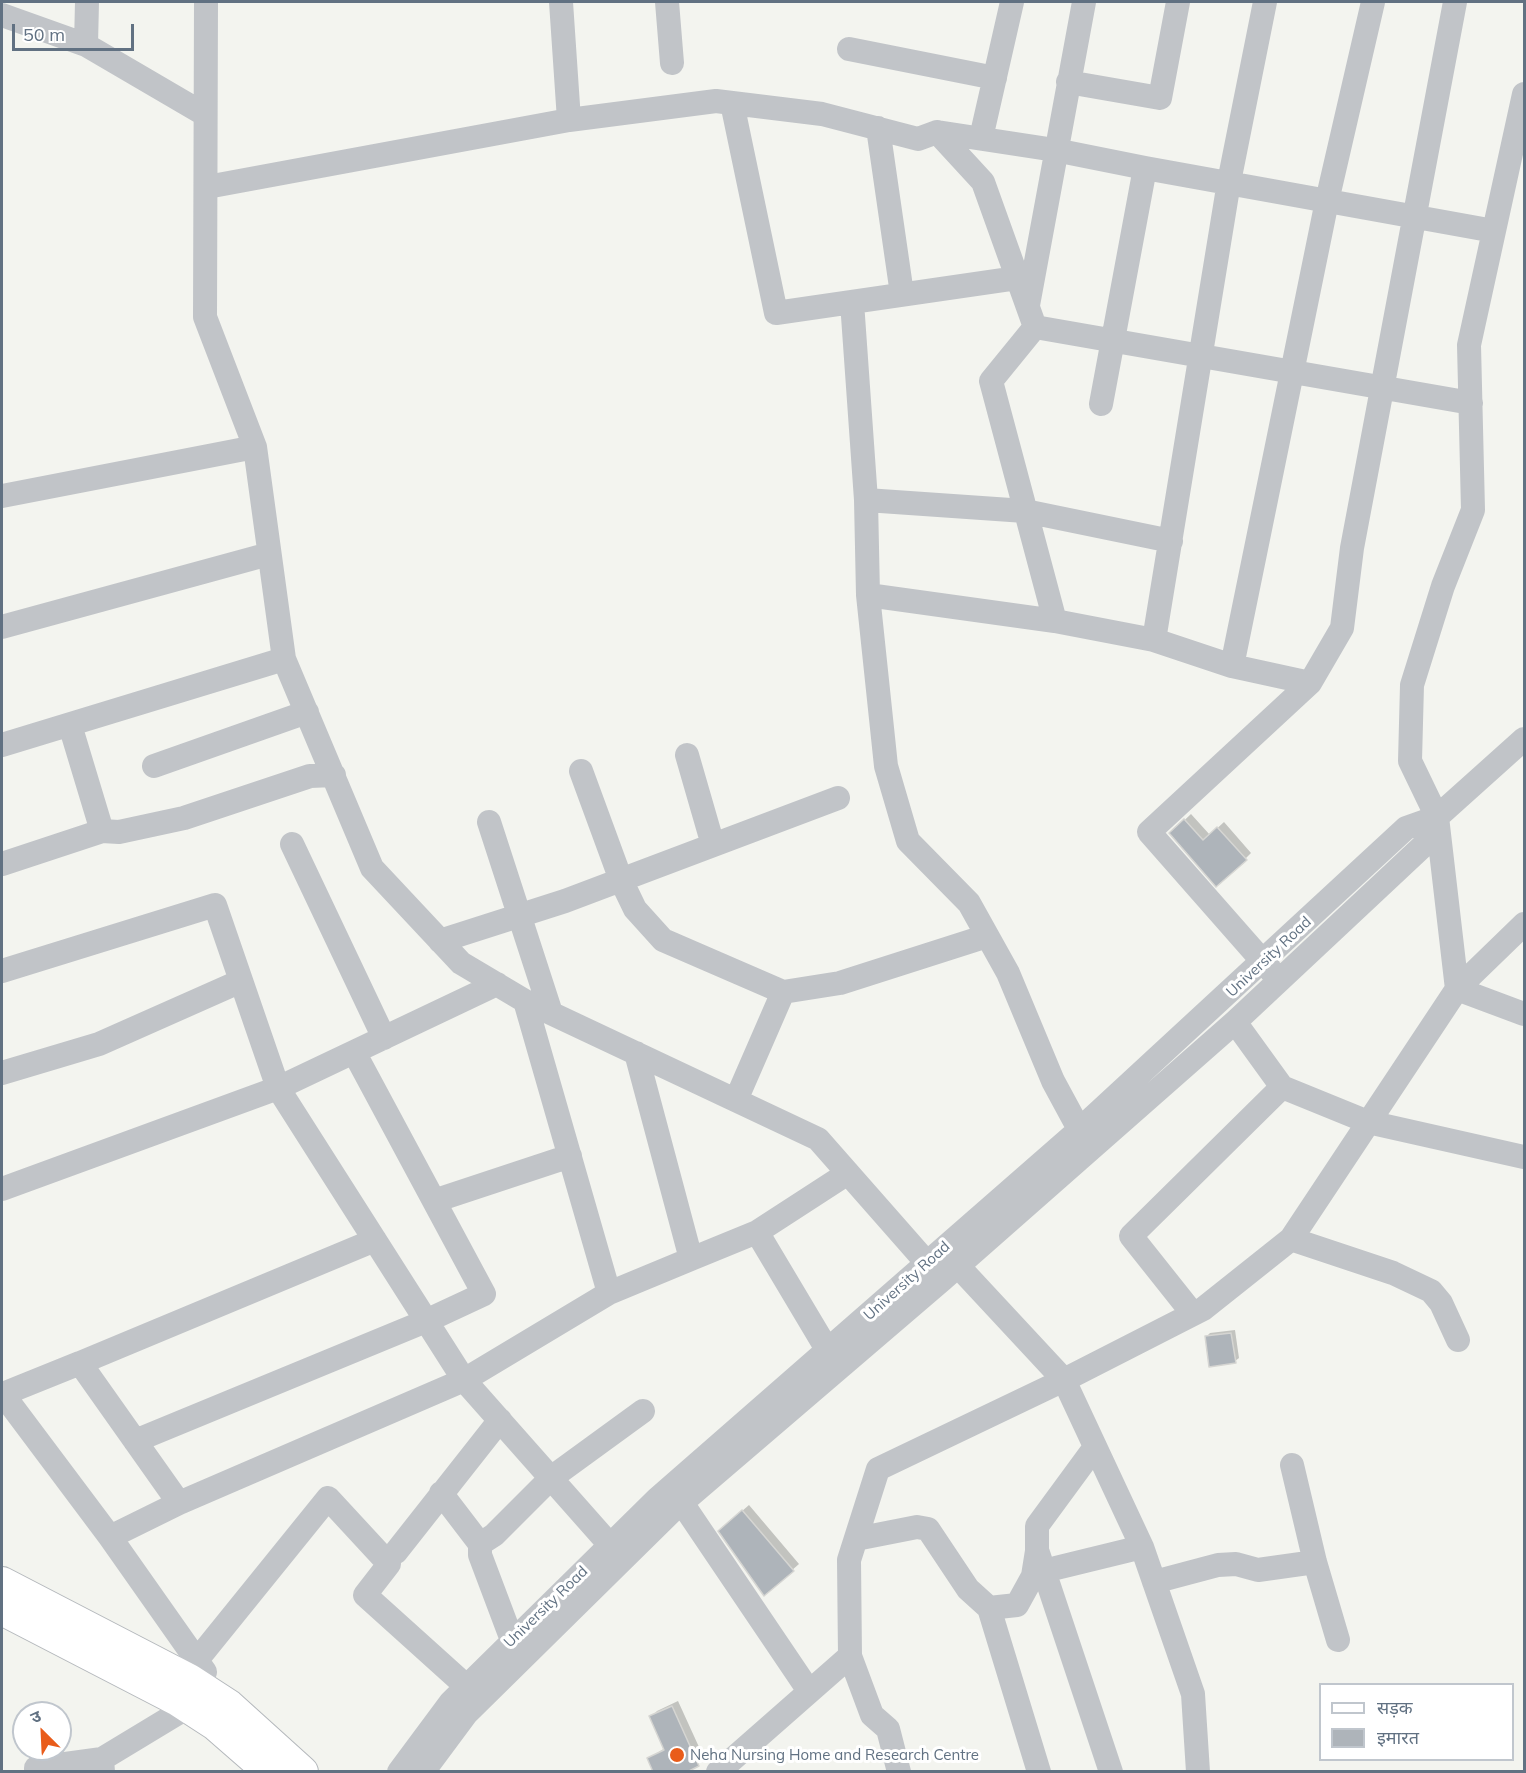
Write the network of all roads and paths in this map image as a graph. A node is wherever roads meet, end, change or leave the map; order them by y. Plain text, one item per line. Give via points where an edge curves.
1 (87, 2) edge
2 (206, 2) edge
3 (561, 2) edge
4 (667, 2) edge
5 (1010, 2) edge
6 (1084, 2) edge
7 (1178, 2) edge
8 (1265, 2) edge
9 (1373, 2) edge
10 (1455, 2) edge
11 (2, 15) edge
12 (86, 45) junction
13 (849, 49) dead end
14 (672, 63) dead end
15 (995, 78) junction
16 (1068, 82) junction
17 (1524, 94) edge
18 (732, 103) junction
19 (204, 114) junction
20 (569, 120) junction
21 (878, 128) junction
22 (937, 132) junction
23 (981, 138) junction
24 (1055, 150) junction
25 (1145, 168) junction
26 (1229, 182) junction
27 (207, 187) junction
28 (1327, 201) junction
29 (1413, 218) junction
30 (1494, 231) junction
31 (1017, 278) junction
32 (902, 294) junction
33 (852, 302) junction
34 (1031, 317) junction
35 (1112, 340) junction
36 (1202, 356) junction
37 (1292, 372) junction
38 (1381, 387) junction
39 (1471, 403) junction
40 (1101, 404) dead end
41 (255, 447) junction
42 (2, 496) edge
43 (866, 500) junction
44 (1025, 511) junction
45 (1171, 541) junction
46 (269, 554) junction
47 (868, 595) junction
48 (1055, 621) junction
49 (2, 627) edge
50 (1154, 640) junction
51 (284, 659) junction
52 (1232, 666) junction
53 (1310, 683) junction
54 (307, 712) junction
55 (70, 724) junction
56 (1524, 740) edge
57 (2, 746) edge
58 (687, 755) dead end
59 (154, 766) dead end
60 (581, 771) dead end
61 (334, 775) junction
62 (838, 798) dead end
63 (1437, 817) junction
64 (489, 822) dead end
65 (102, 831) junction
66 (292, 844) dead end
67 (713, 845) junction
68 (2, 864) edge
69 (621, 880) junction
70 (521, 915) junction
71 (1524, 924) edge
72 (987, 936) junction
73 (440, 941) junction
74 (1263, 962) junction
75 (2, 971) edge
76 (241, 981) junction
77 (1279, 981) junction
78 (497, 984) junction
79 (1457, 989) junction
80 (783, 992) junction
81 (525, 1001) junction
82 (551, 1013) junction
83 (1524, 1014) edge
84 (1235, 1022) junction
85 (384, 1038) junction
86 (354, 1052) junction
87 (636, 1053) junction
88 (2, 1073) edge
89 (1282, 1087) junction
90 (278, 1088) junction
91 (736, 1100) junction
92 (1368, 1122) junction
93 (1085, 1139) junction
94 (570, 1156) junction
95 (1524, 1157) edge
96 (848, 1173) junction
97 (2, 1190) edge
98 (434, 1201) junction
99 (757, 1232) junction
100 (1291, 1239) junction
101 (375, 1240) junction
102 (691, 1259) junction
103 (925, 1263) junction
104 (950, 1273) junction
105 (609, 1293) junction
106 (1193, 1314) junction
107 (426, 1321) junction
108 (1458, 1340) dead end
109 (828, 1351) junction
110 (80, 1363) junction
111 (464, 1380) junction
112 (1064, 1380) junction
113 (2, 1393) edge
114 (643, 1411) dead end
115 (500, 1420) junction
116 (135, 1441) junction
117 (1095, 1447) junction
118 (1292, 1465) dead end
119 (551, 1479) junction
120 (441, 1493) junction
121 (179, 1503) junction
122 (682, 1503) junction
123 (110, 1537) junction
124 (856, 1539) junction
125 (480, 1544) junction
126 (610, 1545) junction
127 (1142, 1547) junction
128 (1037, 1551) junction
129 (396, 1552) dead end
130 (1315, 1562) junction
131 (1056, 1568) dead end
132 (1154, 1582) junction
133 (2, 1583) edge
134 (988, 1608) junction
135 (2, 1609) edge
136 (512, 1640) junction
137 (1338, 1640) dead end
138 (850, 1656) junction
139 (197, 1660) junction
140 (465, 1686) junction
141 (809, 1691) junction
142 (229, 1706) junction
143 (188, 1707) junction
144 (102, 1765) edge
145 (1191, 1770) edge
146 (36, 1772) edge
147 (270, 1772) edge
148 (302, 1772) edge
149 (399, 1772) edge
150 (423, 1772) edge
151 (718, 1772) edge
152 (899, 1772) edge
153 (1039, 1772) edge
154 (1112, 1772) edge

1 - 12 street
2 - 19 street
3 - 20 street
4 - 14 street
5 - 15 street
6 - 16 street
7 - 16 street via 1160,98
8 - 26 street
9 - 28 street
10 - 29 street
11 - 12 street
12 - 19 street
13 - 15 street
15 - 23 street
16 - 24 street
17 - 30 street
18 - 20 street via 716,101
18 - 21 street via 822,114
18 - 33 street via 776,313
19 - 27 street
20 - 27 street
21 - 22 street via 918,139
21 - 32 street
22 - 23 street
22 - 31 street via 983,182
23 - 24 street
24 - 25 street
24 - 34 street
25 - 26 street
25 - 35 street
26 - 28 street
26 - 36 street
27 - 41 street via 205,317
28 - 29 street
28 - 37 street
29 - 30 street
29 - 38 street
30 - 39 street via 1469,345
31 - 32 street
31 - 34 street
32 - 33 street
33 - 43 street
34 - 35 street
34 - 44 street via 991,381
35 - 36 street
35 - 40 street
36 - 37 street
36 - 45 street
37 - 38 street
37 - 52 street
38 - 39 street
38 - 53 street via 1342,628
39 - 63 street via 1473,510 1443,586 1412,685 1410,761
41 - 42 street
41 - 46 street
43 - 44 street
43 - 47 street
44 - 45 street
44 - 48 street
45 - 50 street
46 - 49 street
46 - 51 street
47 - 48 street
47 - 72 street via 886,766 908,841 969,903
48 - 50 street
50 - 52 street
51 - 54 street
51 - 55 street
52 - 53 street
53 - 74 street via 1149,832
54 - 59 street
54 - 61 street
55 - 57 street
55 - 65 street
56 - 63 street, University Road
58 - 67 street
60 - 69 street
61 - 65 street via 310,776 184,818 119,832
61 - 73 street via 372,868
62 - 67 street
63 - 74 street, University Road via 1406,828
63 - 77 street, University Road via 1424,845
63 - 79 street
64 - 70 street
65 - 68 street
66 - 85 street
67 - 69 street
69 - 70 street
69 - 80 street via 635,909 663,940
70 - 73 street
70 - 82 street
71 - 79 street
72 - 80 street via 840,983
72 - 93 street via 1008,973 1053,1081
73 - 78 street via 461,963
74 - 77 street
74 - 93 street, University Road
75 - 76 street via 215,905
76 - 88 street via 99,1044
76 - 90 street
77 - 84 street, University Road
78 - 81 street
78 - 85 street
79 - 83 street
79 - 92 street
80 - 91 street
81 - 82 street
81 - 94 street
82 - 87 street
84 - 89 street
84 - 93 street, University Road
85 - 86 street
86 - 90 street
86 - 98 street
87 - 91 street
87 - 102 street
89 - 92 street
89 - 106 street via 1131,1236
90 - 97 street
90 - 101 street
91 - 96 street via 818,1139
92 - 95 street
92 - 100 street
93 - 103 street, University Road
93 - 104 street, University Road
94 - 98 street
94 - 105 street
96 - 99 street
96 - 103 street
98 - 107 street via 484,1294
99 - 102 street
99 - 109 street
100 - 106 street
100 - 108 street via 1393,1273 1431,1291
101 - 107 street
101 - 110 street
102 - 105 street
103 - 104 street
103 - 109 street, University Road
104 - 112 street
104 - 122 street, University Road
105 - 111 street
106 - 112 street
107 - 111 street
107 - 116 street
109 - 126 street, University Road via 657,1499
110 - 113 street
110 - 116 street
111 - 115 street
111 - 121 street
112 - 117 street
112 - 124 street via 878,1469
113 - 123 street
114 - 119 street
115 - 119 street
115 - 120 street
116 - 121 street
117 - 127 street
117 - 128 street via 1037,1526
118 - 130 street
119 - 125 street
119 - 126 street
120 - 125 street
120 - 129 street
121 - 123 street
122 - 141 street
122 - 150 street, University Road via 481,1699
123 - 139 street
124 - 134 street via 917,1527 928,1529 968,1589
124 - 138 street via 849,1560
125 - 136 street via 480,1555
126 - 136 street, University Road
127 - 131 street
127 - 132 street
128 - 134 street via 1033,1576 1017,1605
128 - 154 street
130 - 132 street via 1258,1570 1236,1564 1218,1565
130 - 137 street
132 - 145 street via 1192,1694
133 - 142 main road via 189,1680
134 - 153 street
135 - 143 main road
136 - 140 street, University Road
138 - 141 street
138 - 152 street via 872,1715 888,1729
139 - 140 street via 328,1498 389,1564 365,1595
139 - 142 street
140 - 149 street, University Road
141 - 151 street
142 - 148 main road
143 - 144 street
143 - 147 main road via 215,1724
144 - 146 street via 36,1768

